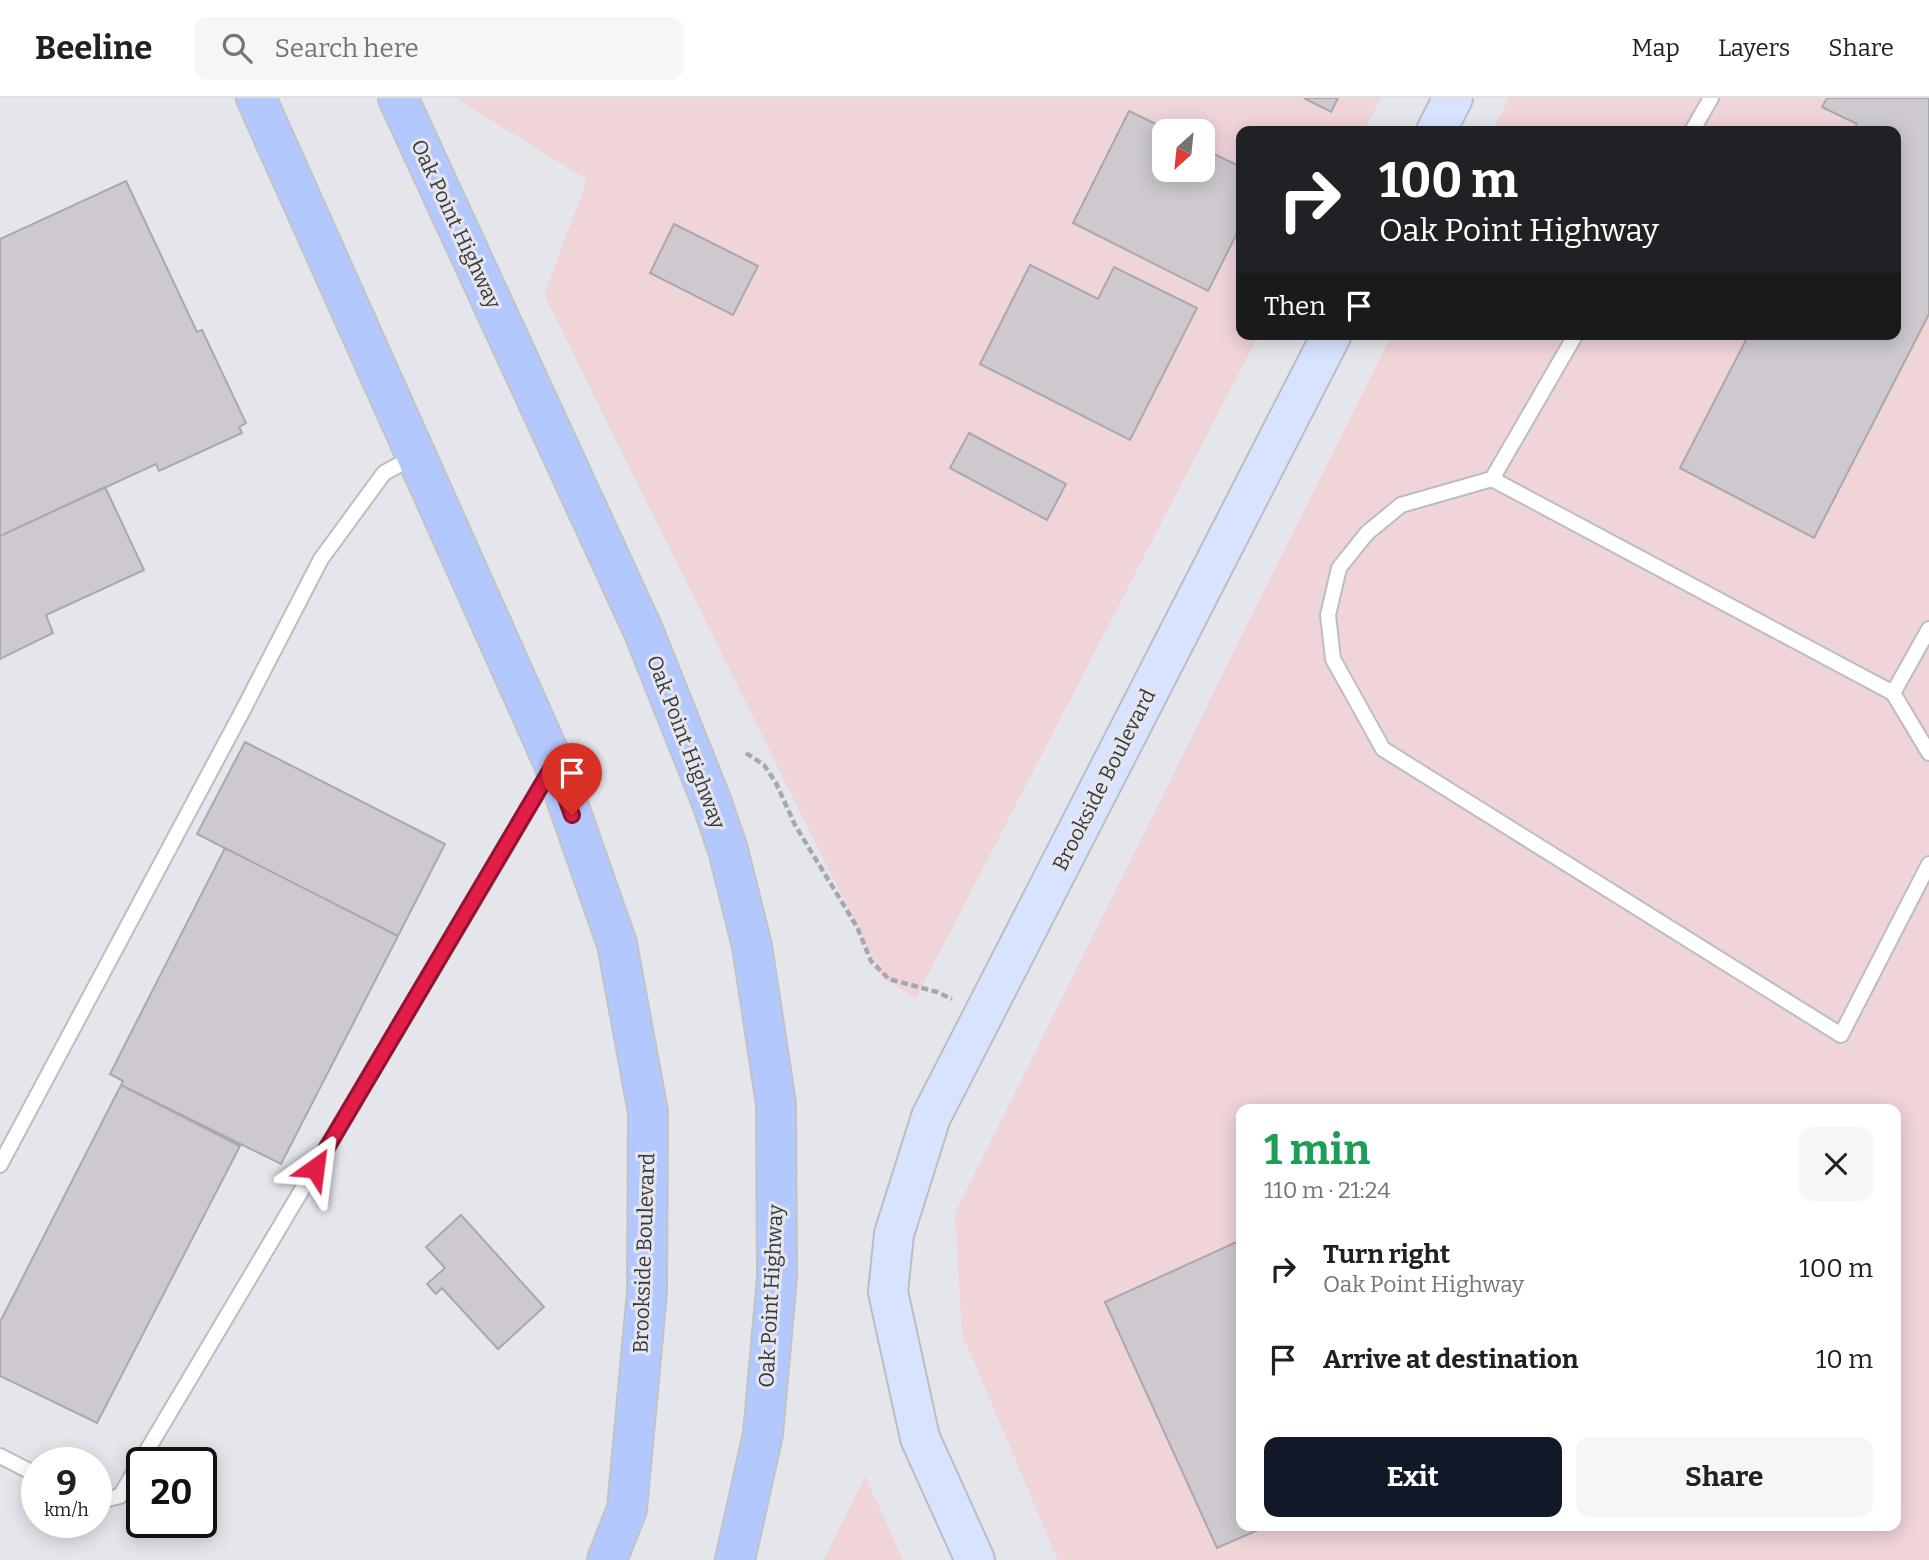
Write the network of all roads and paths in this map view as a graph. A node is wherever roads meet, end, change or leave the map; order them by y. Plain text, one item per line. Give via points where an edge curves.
1 (256, 98) edge
2 (397, 98) edge
3 (1453, 98) edge
4 (1711, 98) edge
5 (1439, 126) edge
6 (1695, 126) edge
7 (1329, 340) edge
8 (1573, 340) edge
9 (416, 455) junction
10 (1492, 480) junction
11 (1929, 629) edge
12 (1893, 693) junction
13 (747, 753) dead end
14 (1929, 753) edge
15 (554, 764) junction
16 (1929, 864) edge
17 (984, 1016) junction
18 (0, 1165) edge
19 (0, 1456) edge
20 (21, 1467) edge
21 (112, 1498) edge
22 (607, 1560) edge
23 (735, 1560) edge
24 (975, 1560) edge

1 - 9 main road
2 - 23 main road, Oak Point Highway via 643,631 728,850 752,946 776,1104 777,1277 763,1434
3 - 5 street
4 - 6 lane
7 - 17 street, Brookside Boulevard
8 - 10 lane
9 - 15 main road
9 - 18 lane via 384,472 321,559
10 - 12 lane
10 - 16 lane via 1401,505 1367,533 1339,568 1328,615 1333,659 1383,749 1841,1035
11 - 12 lane
12 - 14 lane
13 - 17 path via 764,765 776,783 795,825 857,927 871,961 889,979 937,992
15 - 21 lane via 120,1496
15 - 22 main road, Brookside Boulevard via 617,944 648,1112 647,1292 627,1509
17 - 24 street, Brookside Boulevard via 931,1117 894,1234 888,1292 920,1438
19 - 20 lane

